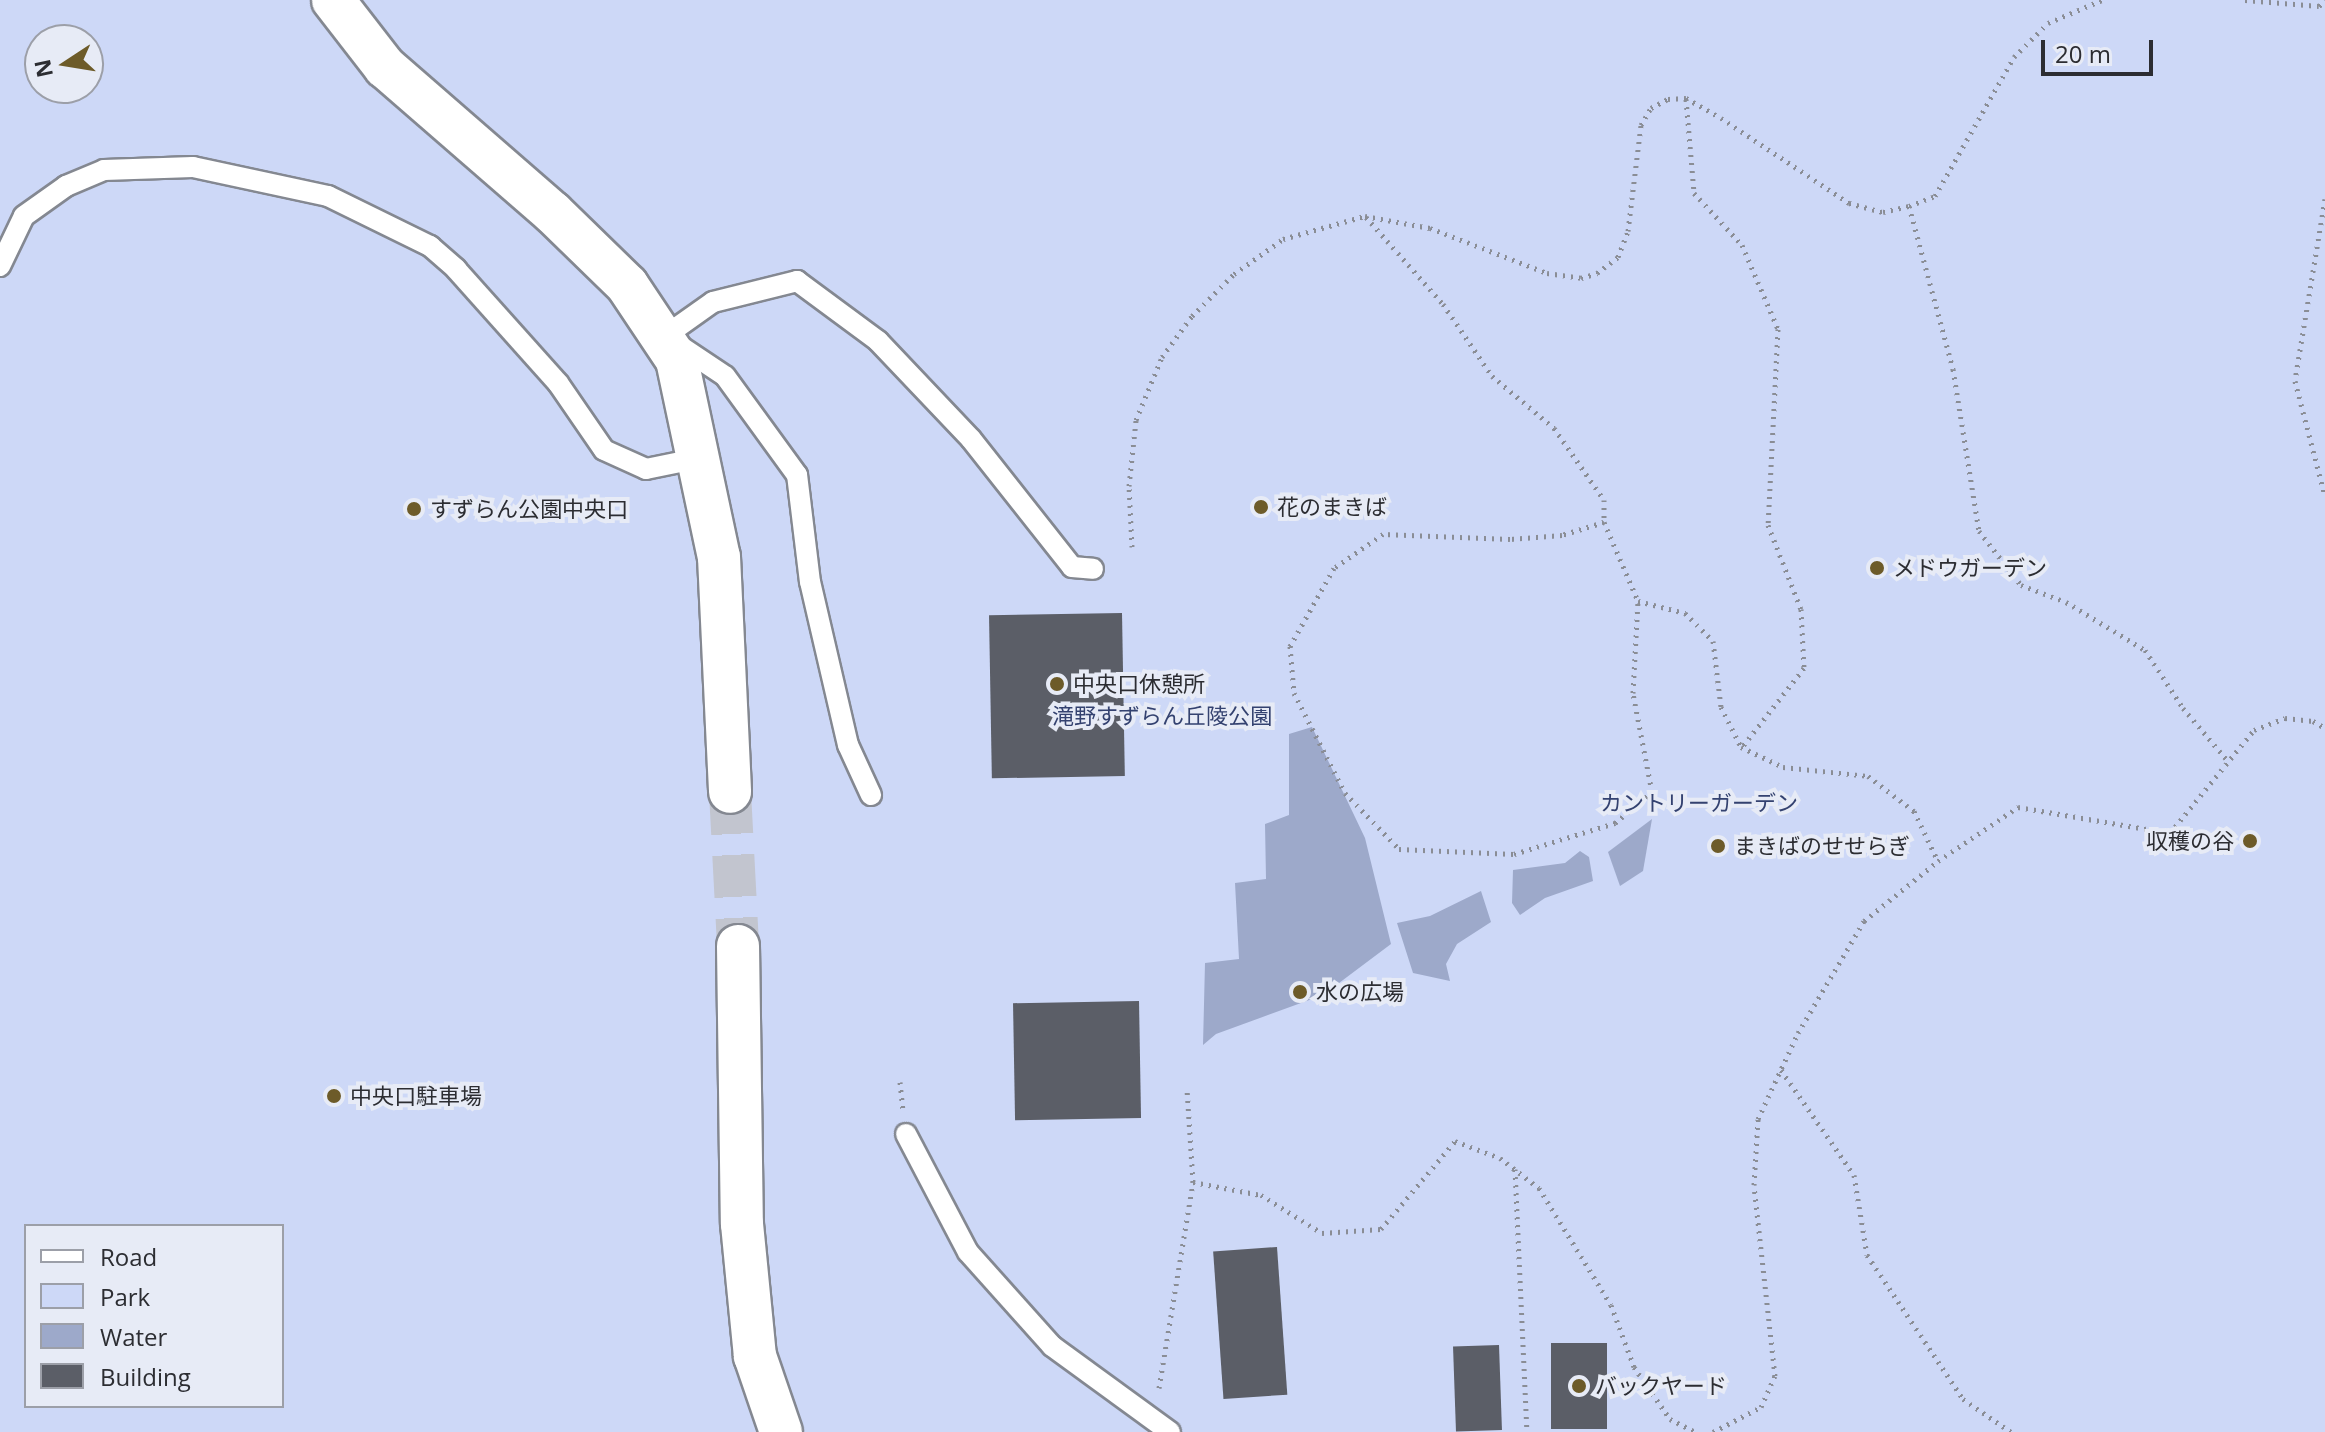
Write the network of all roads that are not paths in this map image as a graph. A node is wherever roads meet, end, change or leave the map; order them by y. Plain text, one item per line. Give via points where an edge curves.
1 (333, 0) edge
2 (0, 266) edge
3 (665, 336) junction
4 (700, 458) junction
5 (1093, 569) dead end
6 (730, 792) tunnel mouth
7 (871, 795) dead end
8 (738, 946) tunnel mouth
9 (906, 1134) dead end
10 (1161, 1428) edge
11 (781, 1432) edge

1 - 3 street via 385,67 552,212 627,285
2 - 4 lane via 24,216 66,186 104,170 193,167 328,196 430,246 456,269 558,383 604,450 646,469
3 - 4 street via 677,360
3 - 5 lane via 713,302 797,281 888,352 971,439 1072,567
3 - 7 lane via 725,376 797,475 813,596 848,745
4 - 6 street via 719,557
8 - 11 street via 742,1224 755,1356
9 - 10 lane via 968,1252 1052,1346

